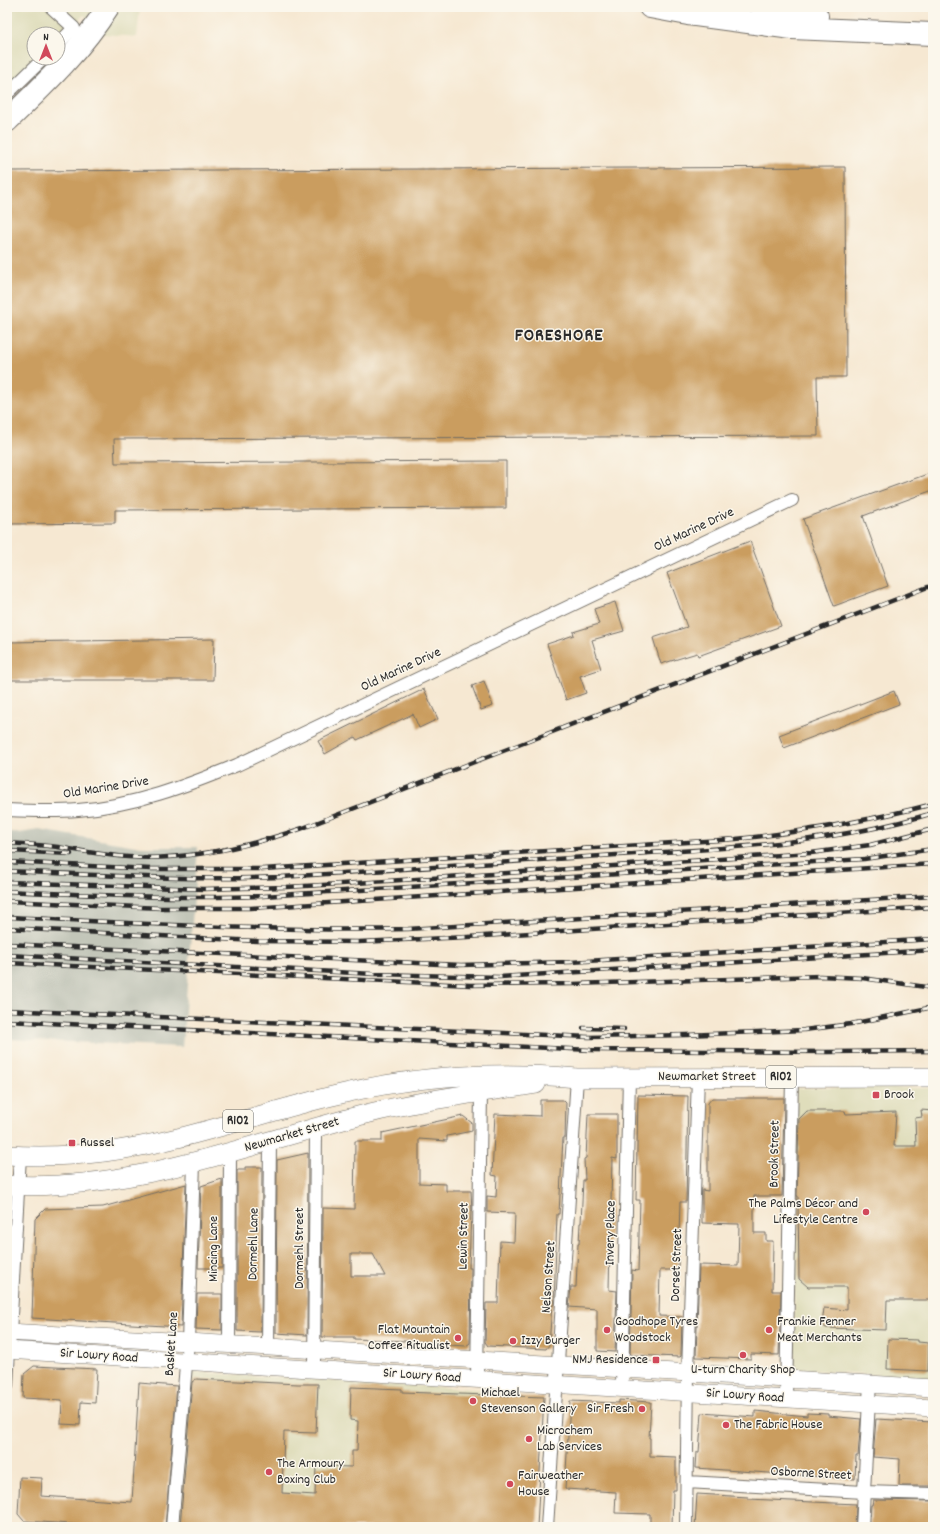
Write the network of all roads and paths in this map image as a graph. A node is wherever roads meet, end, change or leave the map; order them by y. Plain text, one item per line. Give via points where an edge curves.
1 (51, 7) edge
2 (108, 7) edge
3 (650, 7) edge
4 (762, 7) edge
5 (933, 34) edge
6 (66, 36) edge
7 (36, 66) edge
8 (7, 94) edge
9 (7, 121) edge
10 (792, 500) dead end
11 (7, 810) edge
12 (629, 1077) junction
13 (698, 1077) junction
14 (792, 1077) junction
15 (933, 1077) edge
16 (577, 1078) junction
17 (481, 1092) junction
18 (316, 1128) junction
19 (270, 1141) junction
20 (230, 1154) junction
21 (14, 1155) edge
22 (194, 1163) junction
23 (13, 1186) edge
24 (9, 1332) edge
25 (188, 1342) junction
26 (229, 1344) junction
27 (268, 1347) junction
28 (314, 1349) junction
29 (8, 1350) edge
30 (477, 1359) junction
31 (186, 1361) junction
32 (558, 1364) junction
33 (622, 1368) junction
34 (314, 1369) junction
35 (688, 1372) junction
36 (787, 1378) junction
37 (477, 1380) junction
38 (870, 1383) junction
39 (557, 1385) junction
40 (7, 1386) edge
41 (933, 1388) edge
42 (622, 1389) junction
43 (688, 1393) junction
44 (786, 1399) junction
45 (869, 1404) junction
46 (933, 1408) edge
47 (687, 1482) junction
48 (864, 1492) junction
49 (933, 1494) edge
50 (172, 1527) edge
51 (547, 1527) edge
52 (686, 1527) edge
53 (862, 1527) edge

1 - 6 street via 74,28
2 - 9 highway via 71,55 36,94
3 - 5 highway via 792,28
4 - 5 highway
7 - 8 street
10 - 11 street, Old Marine Drive via 194,783 133,801 78,810
12 - 13 main road, Newmarket Street / R102
12 - 16 main road, Newmarket Street / R102
12 - 33 street, Invery Place
13 - 14 main road, Newmarket Street / R102
13 - 35 street, Dorset Street
14 - 15 main road, Newmarket Street / R102
14 - 36 street, Brook Street
16 - 17 main road, Newmarket Street / R102
16 - 21 main road, Newmarket Street / R102 via 547,1075 470,1075 403,1081 345,1093 143,1146 58,1156
16 - 32 street, Nelson Street
17 - 18 main road, Newmarket Street / R102 via 416,1103
17 - 30 street, Lewin Street
18 - 19 main road, Newmarket Street / R102
18 - 28 street, Dormehl Street
19 - 20 main road, Newmarket Street / R102
19 - 27 street, Dormehl Lane
20 - 22 main road, Newmarket Street / R102
20 - 26 street, Mincing Lane
21 - 23 street
22 - 23 main road, Newmarket Street / R102 via 162,1171 74,1185
22 - 25 street, Basket Lane
23 - 24 street
24 - 25 main road, Sir Lowry Road
24 - 29 street
25 - 26 main road, Sir Lowry Road
25 - 31 street, Basket Lane
26 - 27 main road, Sir Lowry Road
27 - 28 main road, Sir Lowry Road
28 - 30 main road, Sir Lowry Road
28 - 34 street, Dormehl Street
29 - 31 main road, Sir Lowry Road
29 - 40 street
30 - 32 main road, Sir Lowry Road
30 - 37 street, Lewin Street
31 - 34 main road, Sir Lowry Road
31 - 50 street, Basket Lane
32 - 33 main road, Sir Lowry Road
32 - 39 street, Nelson Street
33 - 35 main road, Sir Lowry Road
33 - 42 street, Invery Place
34 - 37 main road, Sir Lowry Road
35 - 36 main road, Sir Lowry Road
35 - 43 street, Dorset Street
36 - 38 main road, Sir Lowry Road
36 - 44 street, Brook Street
37 - 39 main road, Sir Lowry Road
38 - 41 main road, Sir Lowry Road
38 - 45 street
39 - 42 main road, Sir Lowry Road
39 - 51 street, Nelson Street
42 - 43 main road, Sir Lowry Road
43 - 44 main road, Sir Lowry Road
43 - 47 street, Dorset Street
44 - 45 main road, Sir Lowry Road
45 - 46 main road, Sir Lowry Road
45 - 48 street
47 - 48 street, Osborne Street
47 - 52 street, Dorset Street
48 - 49 street, Osborne Street
48 - 53 street

